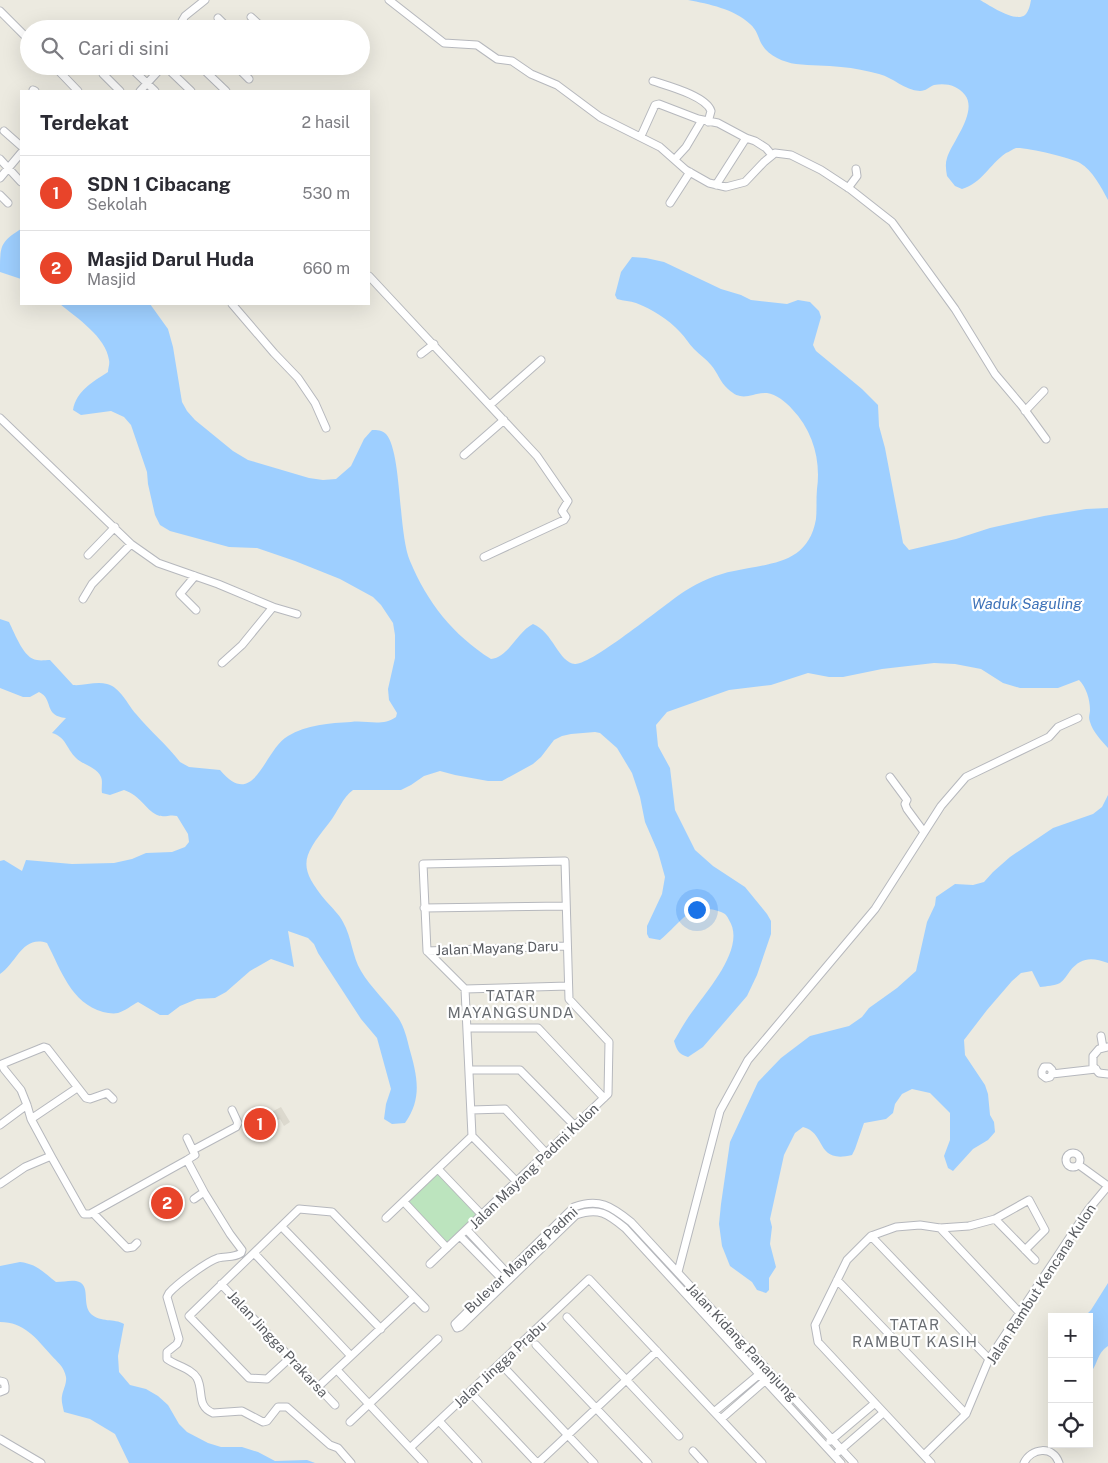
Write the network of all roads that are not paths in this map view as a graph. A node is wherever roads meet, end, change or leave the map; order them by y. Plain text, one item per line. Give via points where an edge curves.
1 (205, 0) edge
2 (389, 0) edge
3 (0, 11) edge
4 (251, 17) dead end
5 (183, 20) edge
6 (254, 20) edge
7 (20, 31) edge
8 (62, 75) edge
9 (104, 75) edge
10 (139, 75) edge
11 (155, 75) edge
12 (174, 75) edge
13 (209, 75) edge
14 (245, 75) edge
15 (249, 79) dead end
16 (653, 81) dead end
17 (147, 83) junction
18 (75, 90) edge
19 (119, 90) edge
20 (141, 90) edge
21 (154, 90) edge
22 (190, 90) edge
23 (225, 90) edge
24 (705, 121) junction
25 (4, 131) dead end
26 (642, 136) junction
27 (746, 138) junction
28 (20, 145) edge
29 (20, 154) edge
30 (772, 155) junction
31 (0, 159) edge
32 (675, 159) junction
33 (8, 168) junction
34 (856, 169) dead end
35 (690, 172) junction
36 (0, 178) edge
37 (20, 181) edge
38 (716, 186) junction
39 (848, 188) junction
40 (0, 195) edge
41 (8, 203) dead end
42 (670, 203) dead end
43 (370, 278) edge
44 (233, 305) edge
45 (434, 344) junction
46 (421, 354) dead end
47 (541, 360) dead end
48 (1044, 391) dead end
49 (490, 405) junction
50 (1025, 411) junction
51 (504, 420) junction
52 (2, 422) edge
53 (326, 428) dead end
54 (1046, 439) dead end
55 (464, 455) dead end
56 (115, 527) junction
57 (131, 544) junction
58 (88, 555) dead end
59 (484, 557) dead end
60 (195, 576) junction
61 (83, 599) dead end
62 (273, 606) junction
63 (196, 610) dead end
64 (297, 614) dead end
65 (222, 663) dead end
66 (1078, 718) dead end
67 (890, 777) dead end
68 (924, 832) junction
69 (565, 906) junction
70 (424, 908) junction
71 (566, 946) junction
72 (427, 951) junction
73 (568, 986) junction
74 (465, 989) junction
75 (467, 1028) junction
76 (1101, 1036) dead end
77 (1106, 1047) edge
78 (1096, 1069) junction
79 (469, 1070) junction
80 (1052, 1074) dead end
81 (1108, 1074) edge
82 (78, 1088) junction
83 (604, 1098) junction
84 (114, 1099) dead end
85 (27, 1105) junction
86 (232, 1110) dead end
87 (471, 1110) junction
88 (31, 1119) junction
89 (0, 1126) edge
90 (575, 1126) junction
91 (472, 1136) junction
92 (187, 1138) dead end
93 (193, 1150) junction
94 (546, 1153) junction
95 (51, 1156) junction
96 (187, 1160) junction
97 (1079, 1164) dead end
98 (438, 1169) junction
99 (516, 1181) junction
100 (0, 1184) edge
101 (1108, 1186) edge
102 (204, 1192) junction
103 (194, 1200) dead end
104 (404, 1202) junction
105 (93, 1213) junction
106 (481, 1214) junction
107 (386, 1218) dead end
108 (995, 1220) junction
109 (631, 1222) joint
110 (282, 1227) junction
111 (637, 1228) junction
112 (940, 1228) junction
113 (467, 1230) junction
114 (628, 1232) junction
115 (460, 1236) junction
116 (871, 1236) junction
117 (137, 1242) dead end
118 (447, 1248) junction
119 (1025, 1250) junction
120 (254, 1253) junction
121 (1034, 1260) dead end
122 (430, 1264) dead end
123 (678, 1272) junction
124 (506, 1278) junction
125 (838, 1280) junction
126 (222, 1284) junction
127 (414, 1297) junction
128 (425, 1308) dead end
129 (1019, 1312) junction
130 (567, 1317) dead end
131 (381, 1329) junction
132 (438, 1339) dead end
133 (536, 1345) dead end
134 (657, 1351) junction
135 (351, 1356) junction
136 (290, 1357) junction
137 (989, 1359) junction
138 (500, 1363) junction
139 (766, 1368) junction
140 (337, 1370) junction
141 (759, 1374) junction
142 (772, 1374) junction
143 (626, 1380) junction
144 (766, 1380) junction
145 (0, 1381) edge
146 (318, 1387) junction
147 (0, 1392) edge
148 (470, 1392) junction
149 (875, 1402) junction
150 (369, 1404) junction
151 (335, 1405) dead end
152 (596, 1408) junction
153 (883, 1413) junction
154 (966, 1414) junction
155 (718, 1416) junction
156 (439, 1421) junction
157 (350, 1422) dead end
158 (568, 1435) junction
159 (679, 1436) dead end
160 (0, 1439) edge
161 (832, 1439) junction
162 (825, 1446) junction
163 (410, 1448) junction
164 (693, 1450) dead end
165 (841, 1450) junction
166 (924, 1455) junction
167 (834, 1456) junction
168 (40, 1463) edge
169 (351, 1463) edge
170 (424, 1463) edge
171 (478, 1463) edge
172 (537, 1463) edge
173 (594, 1463) edge
174 (648, 1463) edge
175 (704, 1463) edge
176 (762, 1463) edge
177 (841, 1463) edge
178 (854, 1463) edge
179 (931, 1463) edge
180 (1024, 1463) edge
181 (1060, 1463) edge

1 - 5 street
2 - 26 street via 444,43 477,45 497,59 512,61 531,74 556,84 600,117
3 - 7 street
4 - 6 street
8 - 18 street
9 - 19 street
10 - 17 street
11 - 17 street
12 - 22 street
13 - 23 street
14 - 15 street
16 - 24 street via 705,103 712,111
17 - 20 street
17 - 21 street
24 - 26 street via 657,104
24 - 27 street via 718,123
24 - 32 street
25 - 28 street
26 - 32 street
27 - 30 street via 766,148
27 - 38 street
29 - 33 street
30 - 38 street via 746,182
30 - 39 street via 790,156 821,170
31 - 33 street
32 - 35 street
33 - 36 street
33 - 37 street
34 - 39 street via 857,176
35 - 38 street
35 - 42 street
39 - 50 street via 892,222 955,309 995,374
40 - 41 street
43 - 45 street
44 - 53 street via 296,376 315,403
45 - 46 street
45 - 49 street
47 - 49 street
48 - 50 street
49 - 51 street
50 - 54 street
51 - 55 street
51 - 59 street via 537,456 567,500 562,511 566,517
52 - 56 street
56 - 57 street
56 - 58 street
57 - 60 street via 158,563
57 - 61 street via 92,584
60 - 62 street
60 - 63 street via 180,594
62 - 64 street
62 - 65 street via 242,645
66 - 68 street via 1058,728 1049,737 966,777
67 - 68 street
68 - 123 street via 875,909 748,1060 720,1112
69 - 70 street
69 - 70 street, Jalan Mayang Padmi Kulon via 565,861 423,864
69 - 71 street, Jalan Mayang Padmi Kulon
70 - 72 street
71 - 72 street, Jalan Mayang Daru
71 - 73 street, Jalan Mayang Padmi Kulon
72 - 74 street
73 - 74 street
73 - 83 street, Jalan Mayang Padmi Kulon via 569,999 609,1042 608,1094
74 - 75 street
75 - 79 street
75 - 83 street via 538,1028
76 - 77 street
77 - 78 street via 1099,1048 1093,1056
78 - 80 street
78 - 81 street via 1099,1073
79 - 87 street
79 - 90 street via 520,1070
82 - 84 street via 88,1099 107,1092
82 - 85 street via 47,1048 38,1048 2,1064 21,1090
82 - 88 street
83 - 90 street, Jalan Mayang Padmi Kulon
85 - 88 street
85 - 89 street
86 - 93 street via 238,1123 236,1128
87 - 91 street
87 - 94 street via 505,1109
88 - 95 street
90 - 94 street, Jalan Mayang Padmi Kulon
91 - 98 street
91 - 99 street
92 - 93 street
93 - 96 street via 194,1156
94 - 99 street, Jalan Mayang Padmi Kulon
95 - 100 street via 25,1167
95 - 105 street via 82,1212
96 - 102 street
96 - 105 street
97 - 101 street
98 - 104 street
98 - 106 street
99 - 106 street, Jalan Mayang Padmi Kulon
101 - 129 street, Jalan Rambut Kencana Kulon
102 - 103 street
102 - 169 street via 242,1252 237,1256 216,1259 169,1293 167,1297 179,1339 167,1352 167,1359 197,1378 201,1402 209,1411 242,1412 264,1422 278,1407 287,1407 330,1445 338,1448
104 - 107 street
104 - 118 street
105 - 117 street via 127,1248
106 - 113 street, Jalan Mayang Padmi Kulon
108 - 112 street
108 - 119 street
108 - 119 street via 1029,1200 1045,1230
109 - 111 street, Jalan Kidang Pananjung
109 - 124 street, Bulevar Mayang Padmi via 601,1203 586,1202 574,1207
110 - 120 street
110 - 127 street via 299,1209 332,1212
110 - 131 street
111 - 114 street
111 - 123 street, Jalan Kidang Pananjung
112 - 116 street via 896,1226
112 - 129 street
113 - 115 street, Jalan Mayang Padmi Kulon
113 - 124 street
114 - 124 street, Bulevar Mayang Padmi via 609,1215 596,1211 576,1215
114 - 141 street, Jalan Kidang Pananjung
115 - 118 street, Jalan Mayang Padmi Kulon
115 - 124 street
116 - 125 street via 847,1260
116 - 137 street
118 - 122 street, Jalan Mayang Padmi Kulon
119 - 121 street
120 - 126 street
120 - 135 street
123 - 139 street, Jalan Kidang Pananjung
124 - 124 street, Bulevar Mayang Padmi via 460,1327 455,1327 455,1323
125 - 149 street via 814,1325 818,1342
125 - 154 street
126 - 136 street, Jalan Jingga Prakarsa
126 - 136 street via 189,1316 248,1378 267,1380
127 - 128 street
127 - 131 street
129 - 137 street, Jalan Rambut Kencana Kulon
130 - 143 street
131 - 135 street
132 - 150 street
133 - 152 street
134 - 138 street, Jalan Jingga Prabu via 589,1279
134 - 143 street
134 - 155 street
135 - 140 street
136 - 146 street, Jalan Jingga Prakarsa
137 - 154 street, Jalan Rambut Kencana Kulon
138 - 148 street, Jalan Jingga Prabu
138 - 158 street
139 - 141 street
139 - 142 street, Jalan Kidang Pananjung
140 - 146 street
140 - 150 street
141 - 144 street, Jalan Kidang Pananjung
141 - 155 street
142 - 144 street
142 - 161 street, Jalan Kidang Pananjung
143 - 152 street
143 - 159 street
144 - 155 street
144 - 162 street, Jalan Kidang Pananjung
145 - 147 street via 6,1386
146 - 151 street, Jalan Jingga Prakarsa
148 - 156 street, Jalan Jingga Prabu
148 - 172 street
149 - 153 street
149 - 161 street
150 - 157 street
150 - 163 street
152 - 158 street
152 - 174 street
153 - 165 street
153 - 166 street
154 - 166 street, Jalan Rambut Kencana Kulon
155 - 176 street
156 - 163 street, Jalan Jingga Prabu
156 - 171 street
158 - 172 street
158 - 173 street
160 - 168 street
161 - 162 street
161 - 165 street, Jalan Kidang Pananjung
162 - 167 street, Jalan Kidang Pananjung
163 - 170 street
164 - 175 street
165 - 167 street
165 - 178 street, Jalan Kidang Pananjung
166 - 179 street
167 - 177 street, Jalan Kidang Pananjung
180 - 181 street via 1034,1452 1043,1450 1051,1452

